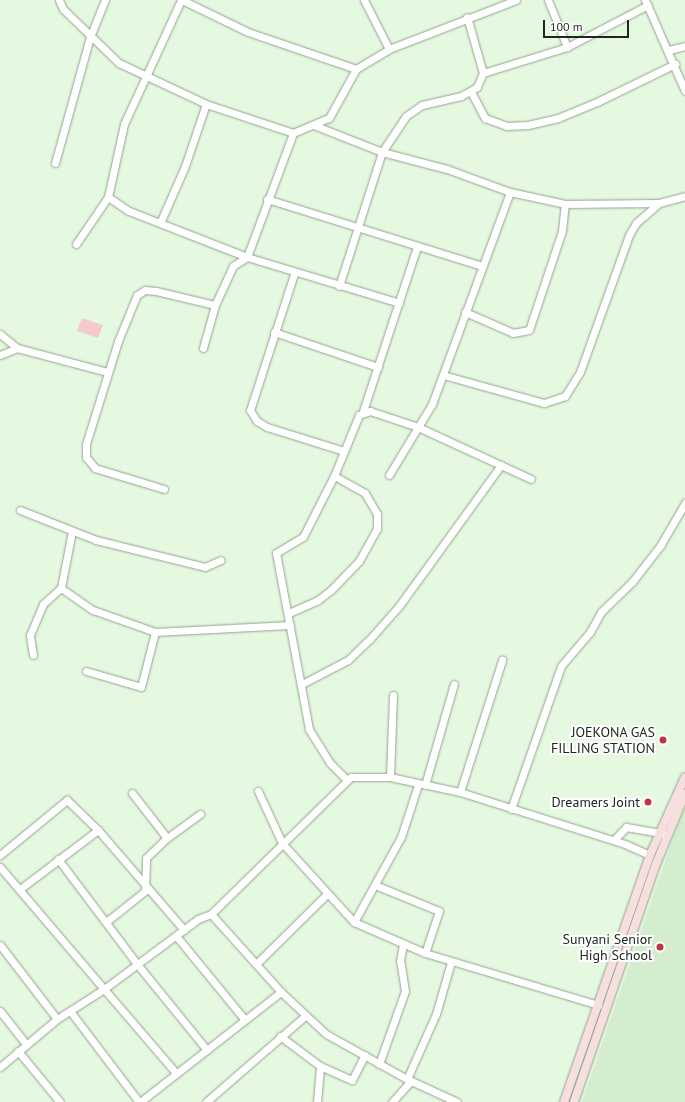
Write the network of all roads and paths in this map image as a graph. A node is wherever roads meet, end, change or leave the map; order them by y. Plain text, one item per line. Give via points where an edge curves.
1 (59, 0) edge
2 (105, 0) edge
3 (181, 0) edge
4 (364, 0) edge
5 (516, 0) edge
6 (548, 0) edge
7 (507, 2) edge
8 (646, 2) edge
9 (467, 17) junction
10 (90, 37) junction
11 (685, 46) edge
12 (566, 47) junction
13 (389, 48) junction
14 (669, 50) junction
15 (674, 64) junction
16 (356, 69) junction
17 (482, 73) junction
18 (145, 77) junction
19 (685, 91) edge
20 (471, 92) junction
21 (206, 104) junction
22 (316, 126) junction
23 (293, 134) junction
24 (382, 152) junction
25 (55, 163) dead end
26 (510, 192) junction
27 (685, 195) edge
28 (108, 197) junction
29 (267, 199) junction
30 (658, 203) junction
31 (565, 204) junction
32 (160, 224) junction
33 (358, 229) junction
34 (76, 244) dead end
35 (417, 247) junction
36 (247, 257) junction
37 (482, 266) junction
38 (294, 274) junction
39 (339, 286) junction
40 (399, 303) junction
41 (215, 305) junction
42 (465, 312) junction
43 (274, 332) junction
44 (0, 334) edge
45 (17, 348) junction
46 (203, 348) dead end
47 (0, 355) edge
48 (378, 367) junction
49 (107, 372) junction
50 (443, 375) junction
51 (364, 411) junction
52 (418, 427) junction
53 (344, 451) junction
54 (501, 465) junction
55 (389, 475) dead end
56 (334, 476) junction
57 (531, 479) dead end
58 (164, 489) dead end
59 (685, 503) edge
60 (20, 510) dead end
61 (72, 531) junction
62 (221, 560) dead end
63 (61, 588) junction
64 (289, 613) junction
65 (290, 625) junction
66 (155, 632) junction
67 (33, 655) dead end
68 (502, 660) dead end
69 (86, 671) dead end
70 (302, 684) junction
71 (454, 684) dead end
72 (392, 695) dead end
73 (390, 777) junction
74 (685, 777) edge
75 (346, 779) junction
76 (422, 785) junction
77 (258, 791) dead end
78 (460, 792) junction
79 (132, 793) dead end
80 (685, 794) edge
81 (511, 809) junction
82 (200, 814) dead end
83 (98, 830) junction
84 (663, 834) junction
85 (167, 838) junction
86 (614, 840) junction
87 (282, 843) junction
88 (0, 855) edge
89 (650, 855) junction
90 (58, 860) junction
91 (0, 867) edge
92 (146, 882) junction
93 (375, 886) junction
94 (20, 889) junction
95 (327, 894) junction
96 (211, 914) junction
97 (106, 922) junction
98 (354, 922) junction
99 (184, 930) junction
100 (177, 937) junction
101 (403, 944) junction
102 (0, 945) edge
103 (425, 953) junction
104 (451, 962) junction
105 (136, 964) junction
106 (256, 964) junction
107 (104, 989) junction
108 (281, 992) junction
109 (598, 1005) junction
110 (0, 1011) edge
111 (70, 1011) junction
112 (305, 1016) junction
113 (57, 1019) junction
114 (245, 1020) junction
115 (280, 1036) junction
116 (26, 1044) junction
117 (207, 1050) junction
118 (18, 1051) junction
119 (365, 1055) junction
120 (380, 1064) junction
121 (320, 1066) junction
122 (0, 1067) edge
123 (176, 1073) junction
124 (409, 1080) junction
125 (143, 1101) edge
126 (60, 1102) edge
127 (206, 1102) edge
128 (317, 1102) edge
129 (392, 1102) edge
130 (457, 1102) edge
131 (564, 1102) edge
132 (574, 1102) edge

1 - 10 street via 63,9
2 - 10 street
3 - 16 street via 248,32
3 - 18 street
4 - 13 street
5 - 7 street
6 - 12 street
7 - 9 street
8 - 12 street
8 - 14 street
9 - 13 street
9 - 17 street
10 - 18 street via 119,63
10 - 25 street
11 - 14 street
12 - 17 street
13 - 16 street
14 - 15 street
15 - 19 street
15 - 20 street via 600,101 558,118 528,125 507,126 485,118
16 - 22 street via 337,108 329,118
17 - 20 street
18 - 21 street
18 - 28 street via 124,124
20 - 24 street via 414,108
21 - 23 street
21 - 32 street via 185,166
22 - 23 street
22 - 24 street
23 - 29 street
24 - 26 street via 457,172
24 - 33 street
26 - 31 street
26 - 37 street
27 - 30 street
28 - 32 street via 129,211
28 - 34 street
29 - 33 street
29 - 36 street
30 - 31 street
30 - 50 street via 636,223 629,235 580,372 565,396 544,403
31 - 42 street via 562,231 528,330 513,333
32 - 36 street
33 - 35 street
33 - 39 street
35 - 37 street
35 - 40 street
36 - 38 street
36 - 41 street via 233,266
37 - 42 street
38 - 39 street
38 - 43 street
39 - 40 street
40 - 48 street
41 - 46 street
41 - 49 street via 156,291 140,292 132,302
42 - 50 street
43 - 48 street
43 - 53 street via 251,400 252,415 267,427
44 - 45 street
45 - 47 street
45 - 49 street
48 - 51 street
49 - 58 street via 86,444 86,457 95,468
50 - 52 street via 432,404
51 - 52 street
51 - 53 street via 359,415
52 - 54 street
52 - 55 street
53 - 56 street
54 - 57 street
54 - 70 street via 398,606 369,640 348,660
56 - 64 street via 303,536 276,553
56 - 64 street via 365,493 377,514 377,529 359,561 331,590 318,600
59 - 81 street via 660,546 632,582 601,612 590,632 561,666
60 - 61 street
61 - 62 street via 96,540 205,567
61 - 63 street
63 - 66 street via 93,610
63 - 67 street via 43,604 30,635
64 - 65 street
65 - 66 street
65 - 70 street
66 - 69 street via 141,687
68 - 78 street
70 - 75 street via 309,729 330,763
71 - 76 street
72 - 73 street
73 - 75 street via 357,775
73 - 76 street
74 - 84 main road
75 - 87 street
76 - 78 street
76 - 93 street via 402,837
77 - 87 street
78 - 81 street
79 - 85 street
80 - 84 main road
81 - 86 street
82 - 85 street
83 - 88 street via 67,800
83 - 90 street
83 - 92 street
84 - 86 street via 626,827
84 - 89 main road
84 - 132 main road
85 - 92 street via 146,858
86 - 89 street
87 - 95 street
87 - 96 street
89 - 109 main road
90 - 94 street
90 - 97 street
91 - 94 street
92 - 97 street via 141,896
92 - 99 street
93 - 98 street
93 - 103 street via 440,911
94 - 107 street
95 - 98 street
95 - 106 street
96 - 99 street
96 - 106 street
97 - 105 street
98 - 101 street
99 - 100 street
100 - 105 street
100 - 114 street
101 - 103 street
101 - 120 street via 400,961 405,991
102 - 113 street
103 - 104 street
104 - 109 street
104 - 124 street via 436,1014
105 - 107 street
105 - 117 street
106 - 108 street
107 - 111 street
107 - 123 street
108 - 112 street
108 - 114 street
109 - 131 main road
110 - 116 street
111 - 113 street
111 - 125 street
112 - 115 street
112 - 119 street via 326,1034
113 - 116 street
114 - 117 street
115 - 121 street
115 - 127 street
116 - 118 street
117 - 123 street
118 - 122 street
118 - 126 street
119 - 120 street
119 - 121 street via 352,1080
120 - 124 street
121 - 128 street
123 - 125 street
124 - 129 street
124 - 130 street

